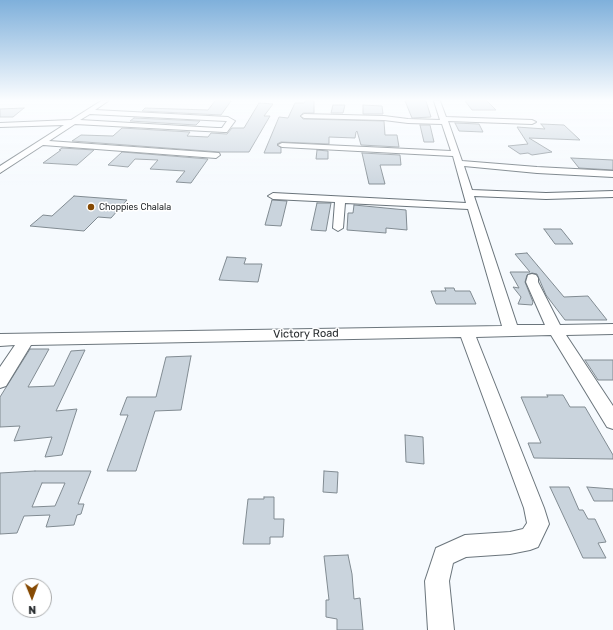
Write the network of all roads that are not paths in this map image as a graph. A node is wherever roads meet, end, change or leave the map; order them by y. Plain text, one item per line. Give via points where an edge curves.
1 (61, 130) edge
2 (447, 130) edge
3 (42, 143) junction
4 (282, 145) dead end
5 (216, 155) dead end
6 (457, 159) junction
7 (0, 170) edge
8 (613, 174) edge
9 (468, 193) junction
10 (613, 194) edge
11 (273, 196) dead end
12 (340, 199) junction
13 (472, 206) junction
14 (338, 228) dead end
15 (532, 278) dead end
16 (613, 329) edge
17 (511, 330) junction
18 (555, 330) junction
19 (466, 332) junction
20 (0, 340) edge
21 (26, 340) junction
22 (0, 382) edge
23 (613, 421) edge
24 (441, 630) edge

1 - 3 street
2 - 6 street
3 - 5 street
3 - 7 street
4 - 6 street
6 - 8 street via 537,170
6 - 9 street
9 - 10 street via 546,196
9 - 13 street
11 - 12 street
12 - 13 street
12 - 14 street
13 - 17 street
15 - 18 street
16 - 18 street, Victory Road
17 - 18 street, Victory Road
17 - 19 street, Victory Road
18 - 23 street
19 - 21 street, Victory Road
19 - 24 street via 538,524 530,539 465,546 444,556 437,582
20 - 21 street, Victory Road
21 - 22 street

